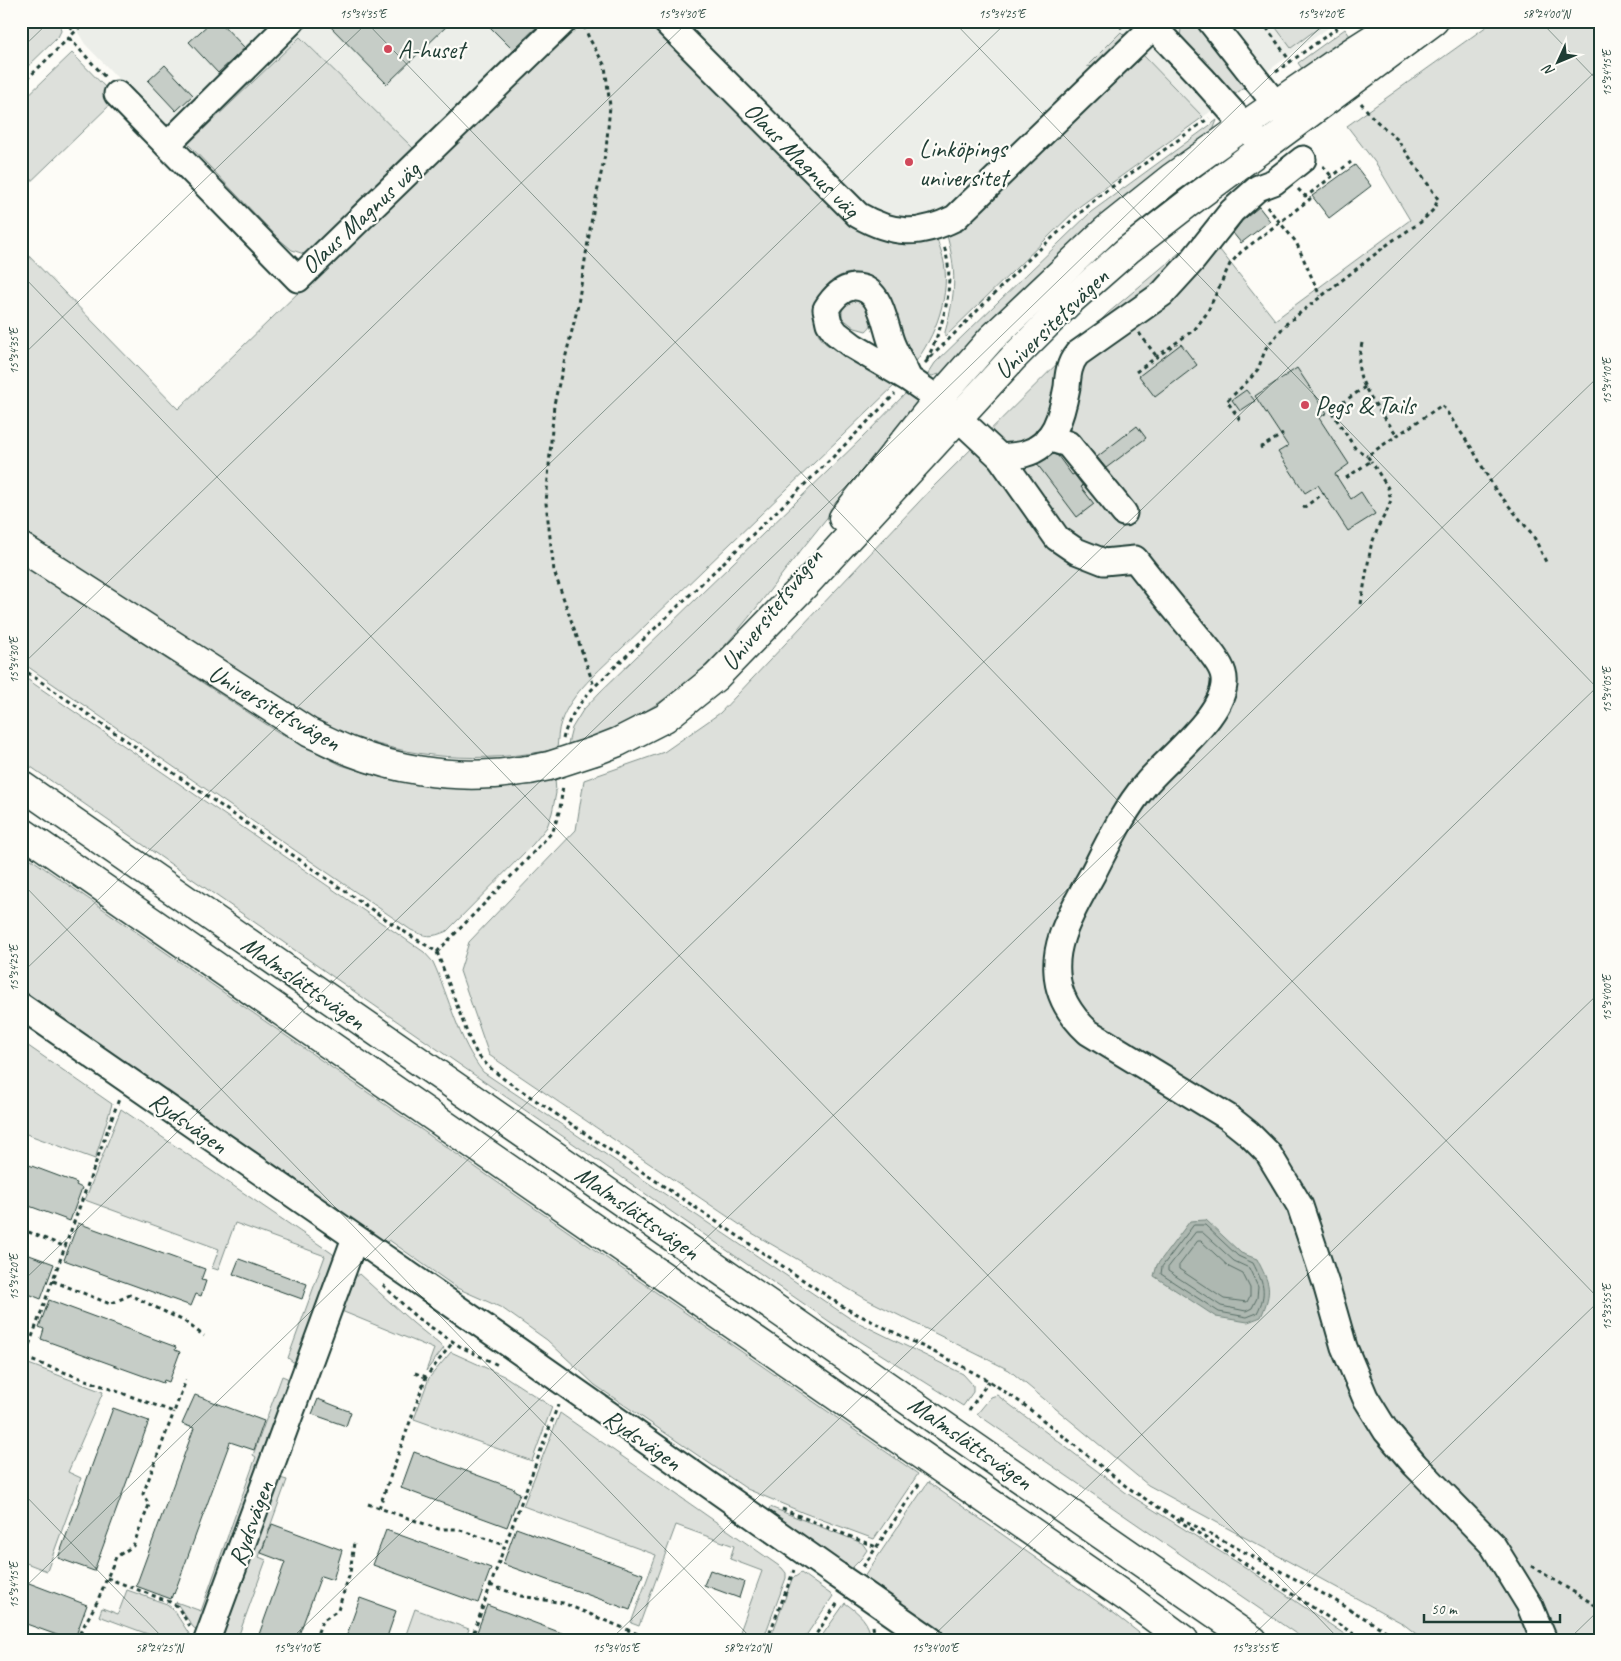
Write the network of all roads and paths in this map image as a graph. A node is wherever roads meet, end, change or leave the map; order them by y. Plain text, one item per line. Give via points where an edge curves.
1 (64, 21) edge
2 (86, 21) edge
3 (292, 21) edge
4 (564, 21) edge
5 (582, 21) edge
6 (665, 21) edge
7 (1210, 21) edge
8 (1262, 21) edge
9 (1347, 21) edge
10 (1400, 21) edge
11 (1434, 21) edge
12 (1154, 23) edge
13 (76, 32) junction
14 (69, 38) junction
15 (1290, 61) junction
16 (21, 85) edge
17 (117, 94) joint
18 (1267, 94) junction
19 (1359, 100) dead end
20 (1236, 116) junction
21 (1293, 126) junction
22 (167, 145) junction
23 (1263, 148) junction
24 (1351, 162) dead end
25 (1294, 166) joint
26 (1258, 188) junction
27 (1308, 195) junction
28 (1278, 223) junction
29 (1320, 296) junction
30 (1128, 318) junction
31 (1362, 343) dead end
32 (1157, 357) junction
33 (1136, 372) dead end
34 (910, 379) junction
35 (1365, 387) junction
36 (948, 408) junction
37 (1240, 420) dead end
38 (1283, 434) dead end
39 (1397, 435) junction
40 (1048, 438) junction
41 (1260, 448) dead end
42 (1367, 456) junction
43 (1000, 457) junction
44 (1371, 461) junction
45 (1346, 478) dead end
46 (1324, 493) dead end
47 (1303, 508) dead end
48 (1124, 513) dead end
49 (21, 547) edge
50 (1546, 562) dead end
51 (1362, 604) dead end
52 (21, 668) edge
53 (594, 687) junction
54 (561, 745) dead end
55 (562, 778) dead end
56 (21, 785) edge
57 (21, 831) edge
58 (437, 952) junction
59 (21, 1006) edge
60 (119, 1098) dead end
61 (21, 1229) edge
62 (355, 1238) junction
63 (66, 1246) junction
64 (53, 1281) junction
65 (204, 1336) dead end
66 (453, 1342) dead end
67 (25, 1358) junction
68 (21, 1367) edge
69 (415, 1373) dead end
70 (426, 1377) junction
71 (186, 1380) dead end
72 (988, 1381) junction
73 (558, 1404) dead end
74 (969, 1410) dead end
75 (174, 1412) junction
76 (922, 1478) dead end
77 (368, 1504) dead end
78 (379, 1508) junction
79 (1162, 1508) junction
80 (354, 1542) dead end
81 (505, 1545) junction
82 (1526, 1563) dead end
83 (794, 1569) dead end
84 (107, 1578) junction
85 (851, 1583) junction
86 (490, 1585) junction
87 (1600, 1608) edge
88 (21, 1634) edge
89 (200, 1635) edge
90 (645, 1636) dead end
91 (922, 1637) edge
92 (34, 1640) edge
93 (76, 1640) edge
94 (315, 1640) edge
95 (471, 1640) edge
96 (767, 1640) edge
97 (812, 1640) edge
98 (1184, 1640) edge
99 (1254, 1640) edge
100 (1363, 1640) edge
101 (1401, 1640) edge
102 (1544, 1640) edge

1 - 13 path
2 - 13 path
3 - 22 street
4 - 22 street, Olaus Magnus väg via 298,279
5 - 53 path via 606,66 610,106 606,150 577,310 554,404 546,503 554,571
6 - 12 street, Olaus Magnus väg via 858,215 883,228 902,231 939,226 955,218
7 - 18 street
8 - 15 path
9 - 15 path
10 - 18 main road, Universitetsvägen via 1352,51
11 - 21 main road, Universitetsvägen
12 - 20 street
13 - 14 path
14 - 16 path
14 - 17 path via 113,84
15 - 18 path
17 - 22 street, Olaus Magnus väg
18 - 20 main road, Universitetsvägen
18 - 21 street
19 - 29 path via 1374,119 1398,140 1438,199 1434,209 1421,222
20 - 23 street
20 - 34 path via 1099,196 1031,257
20 - 36 main road, Universitetsvägen via 1171,178 1107,229 991,339
21 - 23 main road, Universitetsvägen
23 - 36 main road, Universitetsvägen via 1128,250 1070,301 1013,358
24 - 27 path
25 - 26 street via 1274,182
25 - 27 path via 1301,192
26 - 28 path
26 - 30 street via 1232,210 1162,294
27 - 28 path via 1310,199
28 - 29 path via 1296,242
28 - 32 path via 1247,246 1230,264 1195,329
29 - 37 path via 1273,338 1258,369 1226,401
30 - 32 path
30 - 40 street via 1071,361 1063,410
31 - 35 path via 1360,374
32 - 33 path
34 - 36 street
34 - 53 path
35 - 39 path
35 - 42 path via 1338,405 1333,414 1355,448
36 - 43 street
36 - 49 main road, Universitetsvägen, bridge via 716,677 665,718 618,742 557,764 529,770 491,774 424,771 352,752 310,733
38 - 41 path
39 - 42 path
39 - 50 path via 1442,405 1494,488 1533,535
40 - 43 street via 1038,448 1024,454
40 - 48 street via 1068,444
42 - 44 path
43 - 102 street via 1057,538 1076,551 1104,562 1135,559 1210,651 1223,673 1223,691 1208,720 1133,800 1073,911 1057,956 1057,974 1066,1005 1088,1032 1228,1117 1268,1153 1300,1206 1344,1347 1365,1397 1386,1431 1415,1465 1492,1544 1529,1604
44 - 45 path
44 - 51 path via 1388,488 1391,500 1371,546
46 - 47 path
52 - 58 path
53 - 54 path via 576,707
55 - 58 path via 560,808 553,831
56 - 99 main road, Malmslättsvägen
57 - 98 main road, Malmslättsvägen via 1121,1593
58 - 72 path via 469,1038 488,1066 613,1154 845,1308
59 - 62 street, Rydsvägen
60 - 63 path
61 - 63 path
62 - 85 street, Rydsvägen
62 - 89 street, Rydsvägen
63 - 64 path
64 - 65 path via 110,1304 130,1294 184,1321
64 - 67 path
66 - 70 path
67 - 68 path
67 - 75 path
69 - 70 path
70 - 78 path
71 - 75 path
72 - 74 path
72 - 79 path via 1023,1404 1127,1487
73 - 81 path
75 - 84 path via 142,1494 149,1505 133,1546 116,1557
76 - 85 path
77 - 78 path
78 - 81 path via 439,1529 458,1528
79 - 100 path
79 - 101 path via 1331,1598
80 - 94 path via 350,1573 338,1610 322,1622
81 - 86 path
82 - 87 path
83 - 96 path
84 - 89 path via 177,1606
84 - 93 path
85 - 91 street, Rydsvägen
85 - 97 path
86 - 90 path via 521,1596 563,1603
86 - 95 path
88 - 92 path

